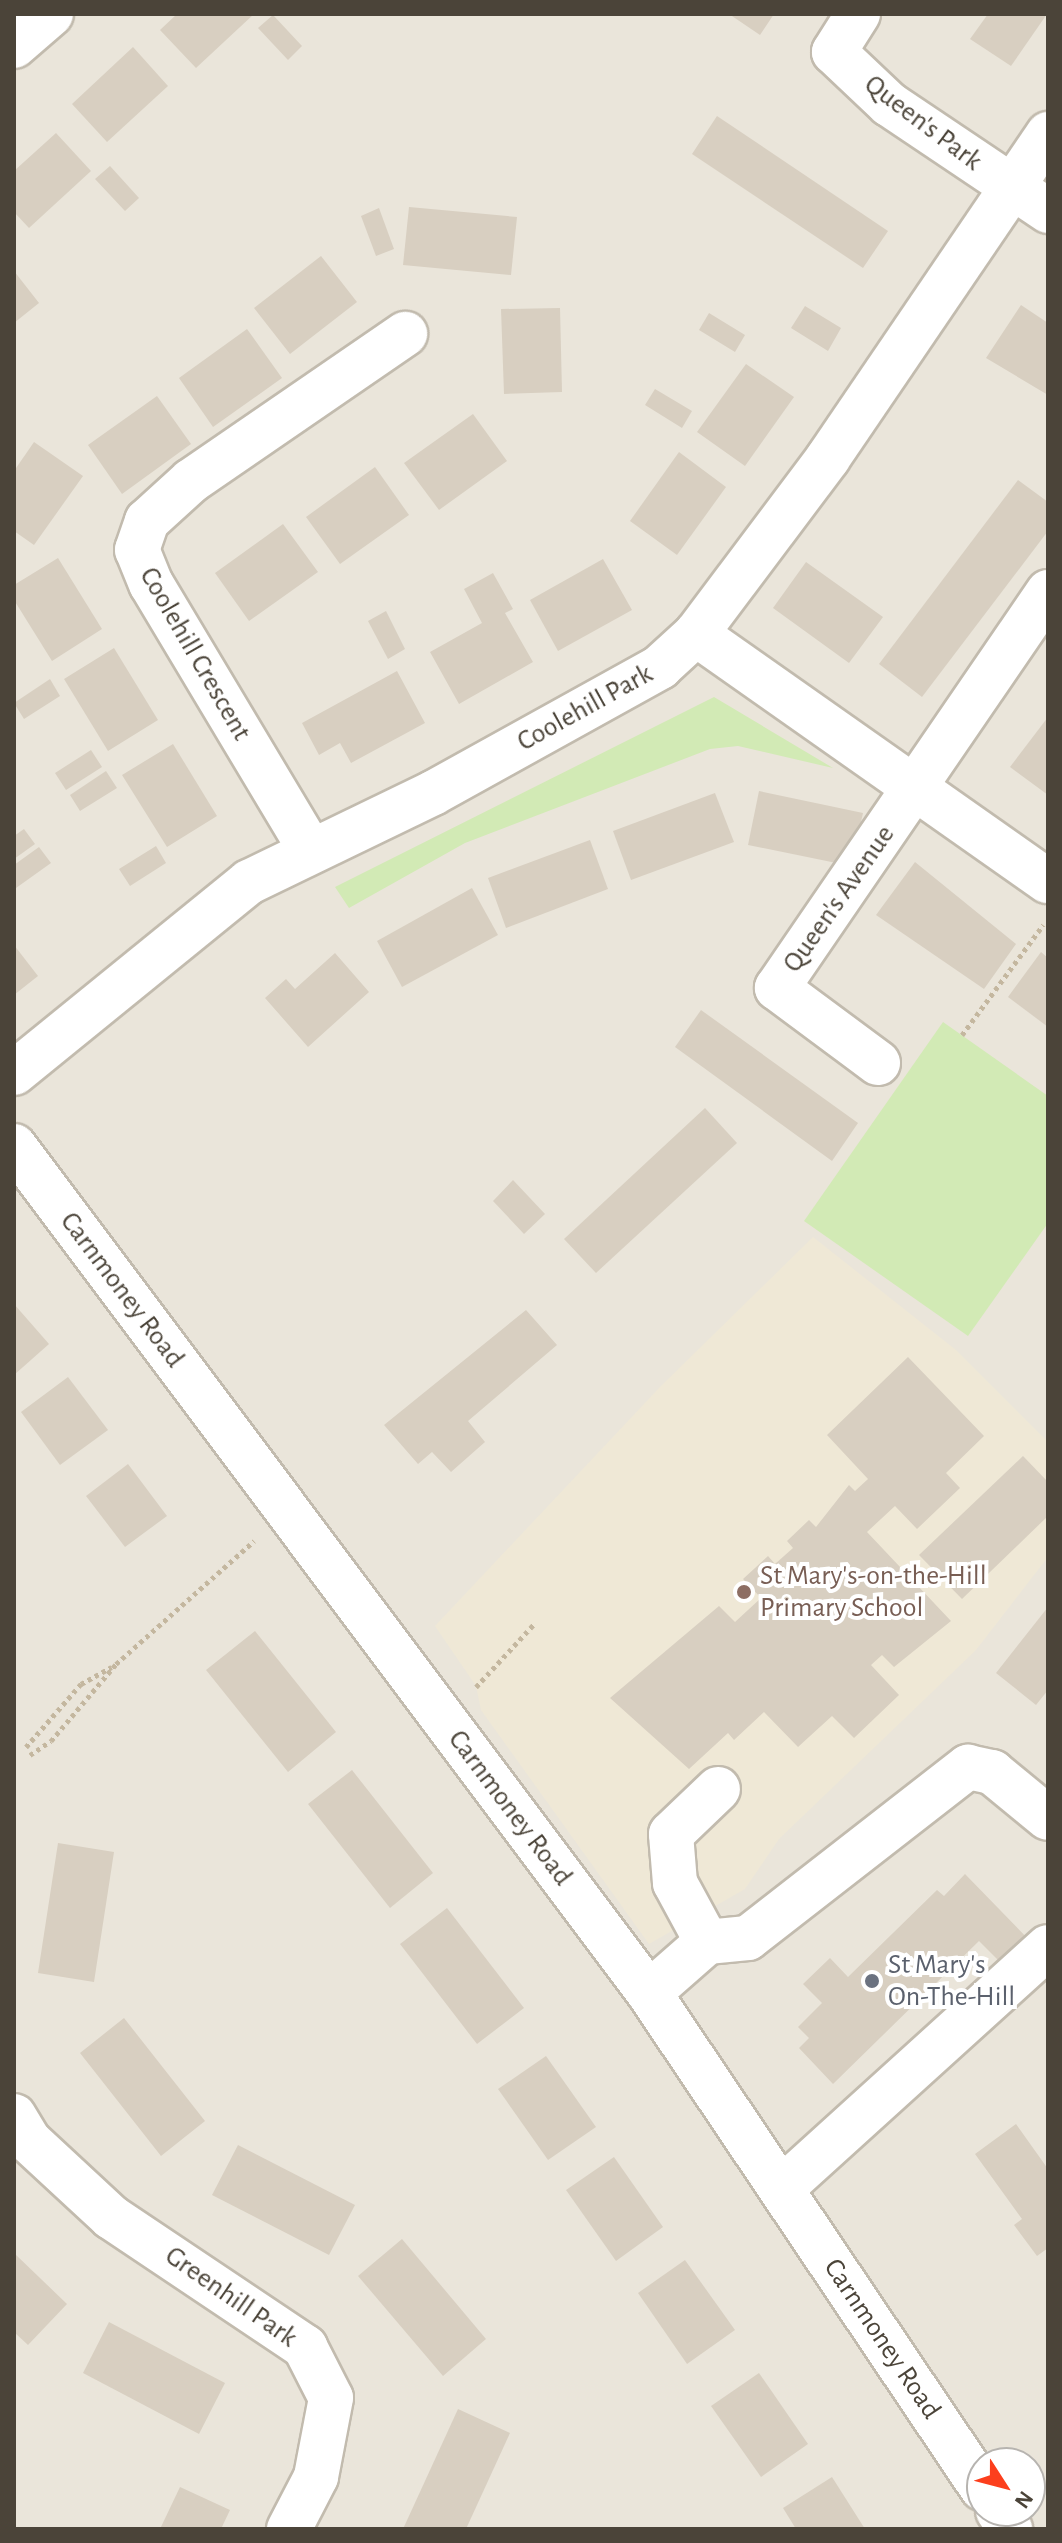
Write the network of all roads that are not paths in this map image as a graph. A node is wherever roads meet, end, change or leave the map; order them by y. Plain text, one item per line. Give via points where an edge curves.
1 (51, 14) edge
2 (858, 14) edge
3 (14, 46) edge
4 (1048, 134) edge
5 (1011, 188) junction
6 (1048, 211) edge
7 (405, 334) dead end
8 (1048, 592) edge
9 (696, 634) junction
10 (917, 785) junction
11 (311, 851) junction
12 (1048, 881) edge
13 (878, 1063) dead end
14 (14, 1073) edge
15 (14, 1146) edge
16 (718, 1789) dead end
17 (1048, 1818) edge
18 (707, 1942) junction
19 (1048, 1947) edge
20 (649, 1993) junction
21 (14, 2116) edge
22 (781, 2189) junction
23 (966, 2464) edge
24 (289, 2529) edge

1 - 3 street
2 - 5 street, Queen's Park via 834,52 889,104
4 - 5 street, Queen's Park
5 - 6 street, Queen's Park
5 - 9 street, Coolehill Park via 828,458
7 - 11 street, Coolehill Crescent via 191,481 147,521 137,550 151,584
8 - 10 street, Queen's Avenue
9 - 10 street
9 - 11 street, Coolehill Park via 660,667 433,793
10 - 12 street
10 - 13 street, Queen's Avenue via 777,988
11 - 14 street, Coolehill Park via 249,882 197,920
15 - 20 street, Carnmoney Road
16 - 18 street via 671,1834 675,1883
17 - 18 street via 992,1772 968,1767 748,1938
18 - 20 street
19 - 22 street
20 - 22 street, Carnmoney Road
21 - 24 street, Greenhill Park via 29,2141 111,2217 305,2347 331,2398 316,2477
22 - 23 street, Carnmoney Road

